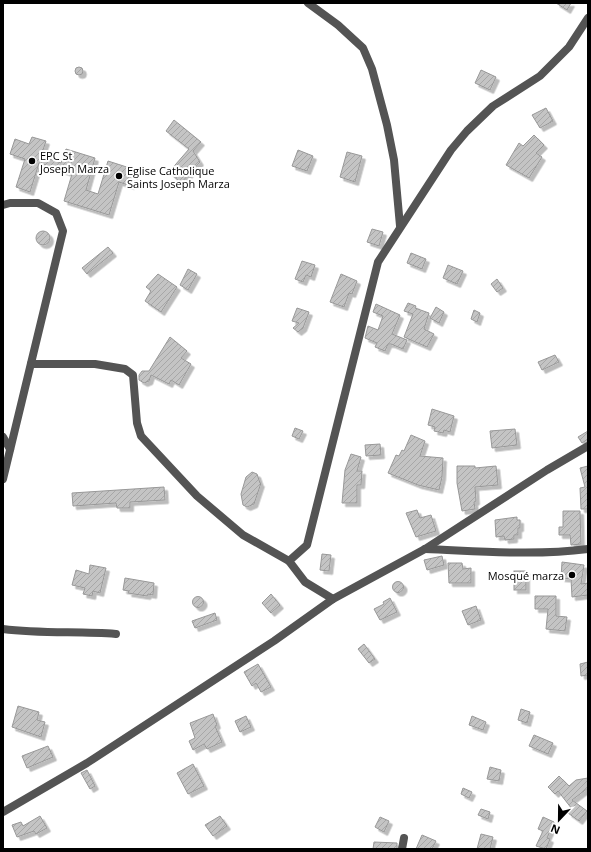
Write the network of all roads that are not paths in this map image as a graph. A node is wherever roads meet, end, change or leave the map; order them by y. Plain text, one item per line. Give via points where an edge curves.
1 (308, 3) edge
2 (588, 18) edge
3 (3, 205) edge
4 (400, 226) junction
5 (31, 364) junction
6 (3, 437) edge
7 (588, 446) edge
8 (10, 449) junction
9 (3, 478) edge
10 (425, 548) junction
11 (588, 549) edge
12 (289, 561) junction
13 (333, 599) junction
14 (3, 630) edge
15 (116, 634) dead end
16 (3, 812) edge
17 (404, 838) dead end
18 (402, 849) edge

1 - 4 street via 363,48 372,69 394,160
2 - 4 street via 569,47 540,76 493,106 466,130
3 - 5 street via 38,203 56,212 63,231
4 - 12 street via 378,262 371,286 307,545
5 - 8 street
5 - 12 street via 95,364 125,369 133,375 137,423 141,436 196,496 243,535
6 - 8 street
7 - 10 street
8 - 9 street
10 - 11 street via 508,552 566,552
10 - 13 street
12 - 13 street via 305,582
13 - 16 street via 274,641 87,763
14 - 15 street
17 - 18 street

